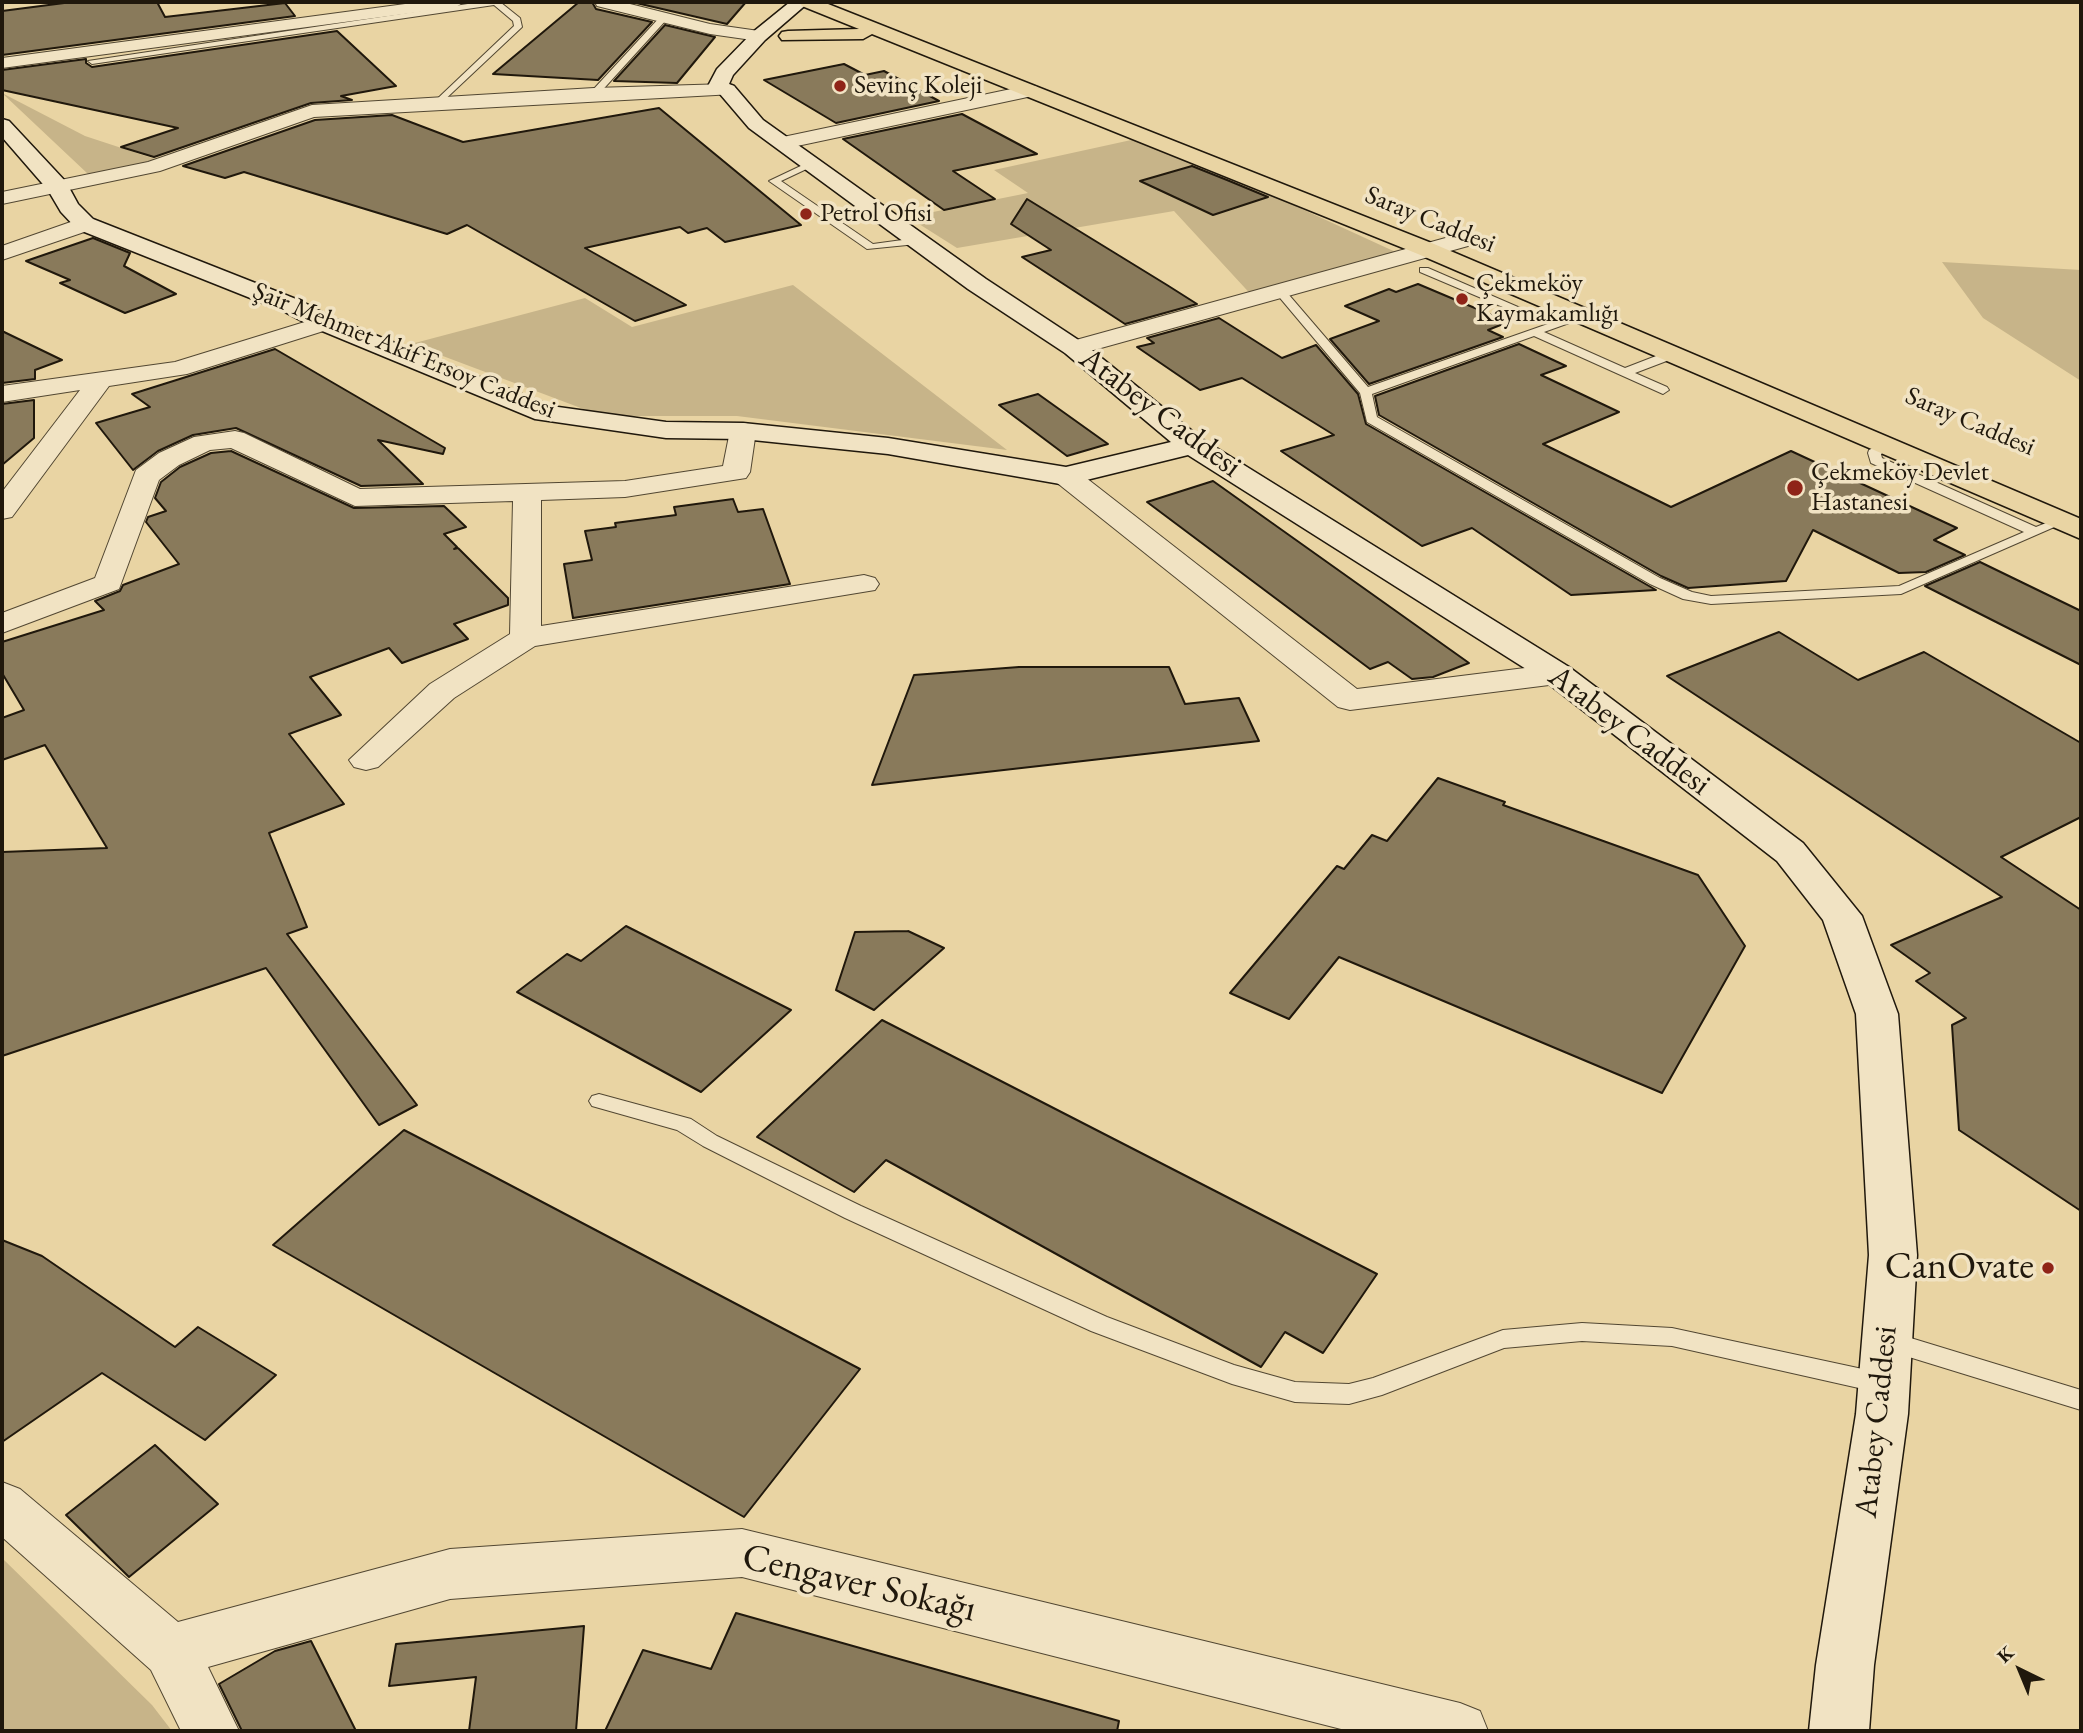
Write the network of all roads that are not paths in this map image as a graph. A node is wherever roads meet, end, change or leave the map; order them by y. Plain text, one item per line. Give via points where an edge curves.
1 (456, 2) edge
2 (603, 2) edge
3 (800, 2) edge
4 (808, 2) edge
5 (846, 2) edge
6 (863, 2) edge
7 (828, 12) junction
8 (755, 15) dead end
9 (663, 19) junction
10 (783, 29) junction
11 (758, 36) junction
12 (898, 38) junction
13 (772, 52) dead end
14 (92, 61) dead end
15 (2, 63) edge
16 (737, 84) junction
17 (1030, 91) junction
18 (594, 94) junction
19 (438, 103) junction
20 (2, 125) edge
21 (796, 154) junction
22 (58, 187) junction
23 (2, 198) edge
24 (85, 223) junction
25 (1460, 241) junction
26 (2, 253) edge
27 (1425, 260) junction
28 (1515, 275) junction
29 (1279, 290) junction
30 (1482, 294) junction
31 (1581, 315) junction
32 (1535, 317) dead end
33 (324, 323) junction
34 (1534, 332) junction
35 (1074, 348) junction
36 (1673, 354) junction
37 (1624, 373) junction
38 (101, 379) junction
39 (1663, 390) dead end
40 (1367, 392) junction
41 (2, 394) edge
42 (744, 431) junction
43 (1192, 445) junction
44 (1887, 445) junction
45 (1066, 476) junction
46 (12, 484) edge
47 (527, 494) junction
48 (2, 511) edge
49 (2071, 526) edge
50 (2036, 532) junction
51 (864, 584) dead end
52 (2, 624) edge
53 (526, 638) junction
54 (1557, 674) junction
55 (366, 760) dead end
56 (599, 1101) dead end
57 (1888, 1341) junction
58 (1885, 1384) junction
59 (2081, 1400) edge
60 (2, 1505) edge
61 (170, 1651) junction
62 (211, 1731) edge
63 (1460, 1731) edge
64 (1839, 1731) edge

1 - 15 street
2 - 9 street
3 - 10 main road
4 - 5 main road
4 - 7 main road, Saray Caddesi
5 - 7 main road
6 - 25 main road, Saray Caddesi via 930,33
7 - 10 main road
7 - 12 main road, Saray Caddesi
8 - 10 street
9 - 11 street
9 - 18 lane
10 - 11 main road
10 - 12 main road
10 - 13 main road
11 - 16 main road via 718,86
12 - 17 main road, Saray Caddesi
14 - 19 lane via 496,2 517,20 518,27
16 - 18 street
16 - 21 main road, Atabey Caddesi via 756,124
17 - 21 street
17 - 27 main road, Saray Caddesi
18 - 19 street
19 - 22 street via 312,111 153,167
20 - 22 main road, Şair Mehmet Akif Ersoy Caddesi
21 - 35 main road, Atabey Caddesi
22 - 23 street
22 - 24 main road, Şair Mehmet Akif Ersoy Caddesi
24 - 26 street
24 - 33 main road, Şair Mehmet Akif Ersoy Caddesi
25 - 27 street
25 - 28 main road, Saray Caddesi
27 - 28 main road, Saray Caddesi
27 - 29 street
27 - 30 lane
28 - 30 lane
28 - 31 main road, Saray Caddesi
29 - 35 street
29 - 40 lane
30 - 32 lane
31 - 34 lane
31 - 36 main road, Saray Caddesi
33 - 38 street via 178,369
33 - 42 main road, Şair Mehmet Akif Ersoy Caddesi via 545,413 666,430
34 - 37 lane
34 - 40 lane
35 - 43 main road, Atabey Caddesi
36 - 37 lane
36 - 44 main road, Saray Caddesi
37 - 39 lane
38 - 41 street
38 - 46 street
40 - 50 lane via 1371,419 1688,596 1711,600 1901,590
42 - 45 main road, Şair Mehmet Akif Ersoy Caddesi via 888,446
42 - 47 street via 736,472 625,489
43 - 45 main road, Şair Mehmet Akif Ersoy Caddesi
43 - 54 main road, Atabey Caddesi
44 - 49 main road, Saray Caddesi
44 - 50 lane via 1874,453 1876,460
45 - 54 street via 1350,700
46 - 48 street
47 - 52 street via 355,498 235,439 204,443 146,476 108,583
47 - 53 street
49 - 50 lane
51 - 53 street
53 - 55 street via 442,691
54 - 57 main road, Atabey Caddesi via 1790,852 1842,916 1877,1014 1893,1255
56 - 58 lane via 684,1125 853,1212 1099,1324 1295,1392 1349,1394 1503,1339 1581,1332 1672,1337
57 - 58 main road, Atabey Caddesi
57 - 59 lane
58 - 64 main road, Atabey Caddesi
60 - 61 street
61 - 62 street
61 - 63 street, Cengaver Sokağı via 450,1574 742,1553

